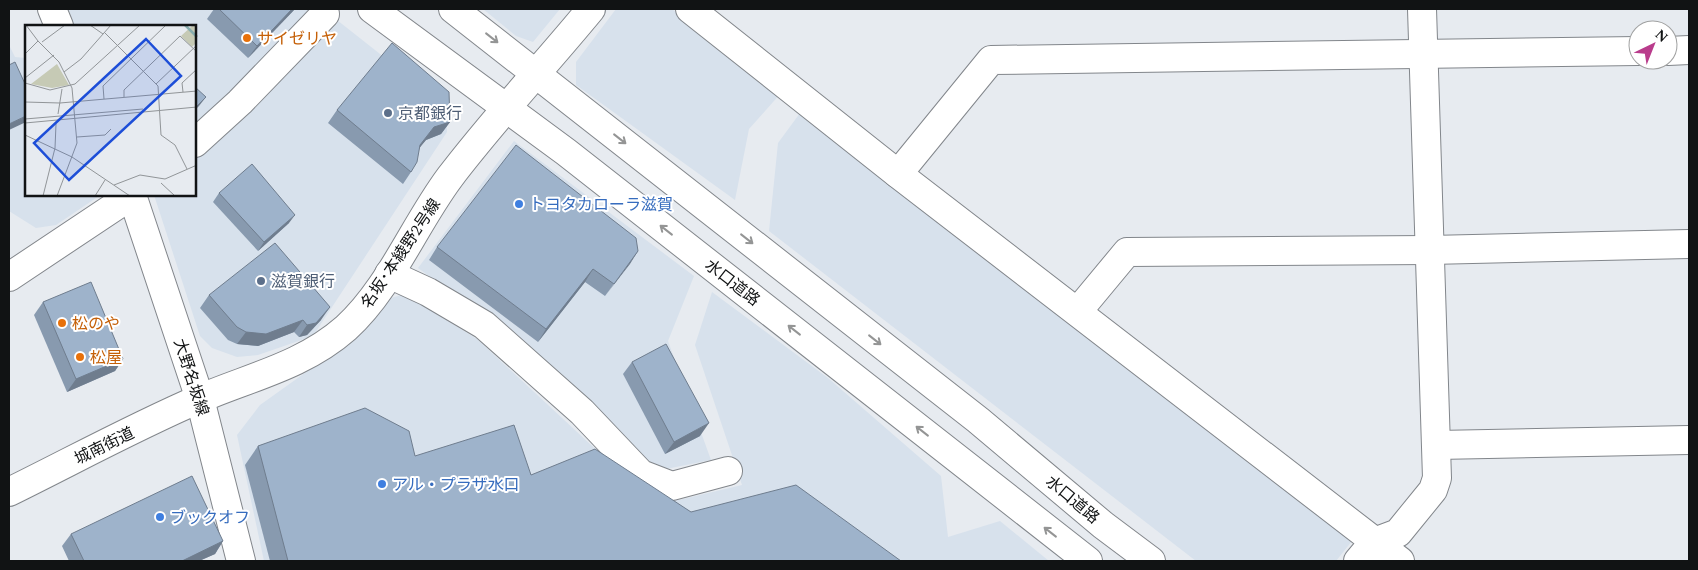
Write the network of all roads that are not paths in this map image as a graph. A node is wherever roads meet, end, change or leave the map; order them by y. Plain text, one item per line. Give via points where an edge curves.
1 (52, 9) edge
2 (372, 9) edge
3 (453, 9) edge
4 (591, 9) edge
5 (690, 9) edge
6 (1422, 9) edge
7 (325, 14) dead end
8 (59, 25) edge
9 (1628, 51) edge
10 (1422, 55) junction
11 (537, 73) junction
12 (506, 108) junction
13 (196, 142) edge
14 (898, 174) junction
15 (130, 196) edge
16 (132, 196) edge
17 (1689, 244) edge
18 (1430, 250) junction
19 (389, 274) junction
20 (9, 277) edge
21 (1078, 312) junction
22 (200, 399) junction
23 (1689, 440) edge
24 (1436, 445) junction
25 (728, 471) dead end
26 (9, 492) edge
27 (1366, 552) edge
28 (241, 561) edge
29 (1088, 561) edge
30 (1152, 561) edge
31 (1400, 561) edge

1 - 8 main road
2 - 12 main road, 水口道路
3 -> 11 main road, 水口道路
4 - 11 main road, 名坂･本綾野2号線
5 - 14 main road
6 - 10 main road
7 - 13 main road via 240,102
9 - 10 main road
10 - 14 main road via 990,60
10 - 18 main road
11 - 12 main road, 名坂･本綾野2号線
11 -> 30 main road, 水口道路
12 - 19 main road, 名坂･本綾野2号線 via 450,178
29 -> 12 main road, 水口道路
14 - 21 main road
15 - 20 main road
16 - 22 main road, 大野名坂線
17 - 18 main road
18 - 21 main road via 1127,252
18 - 24 main road
19 - 22 main road, 名坂･本綾野2号線 via 371,301 346,328 315,352 280,370
19 - 25 main road via 428,292 484,325 582,412 641,474 672,486
21 - 27 main road
22 - 26 main road, 城南街道
22 - 28 main road, 大野名坂線
23 - 24 main road
24 - 27 main road via 1437,478 1433,490 1398,533
27 - 31 main road

